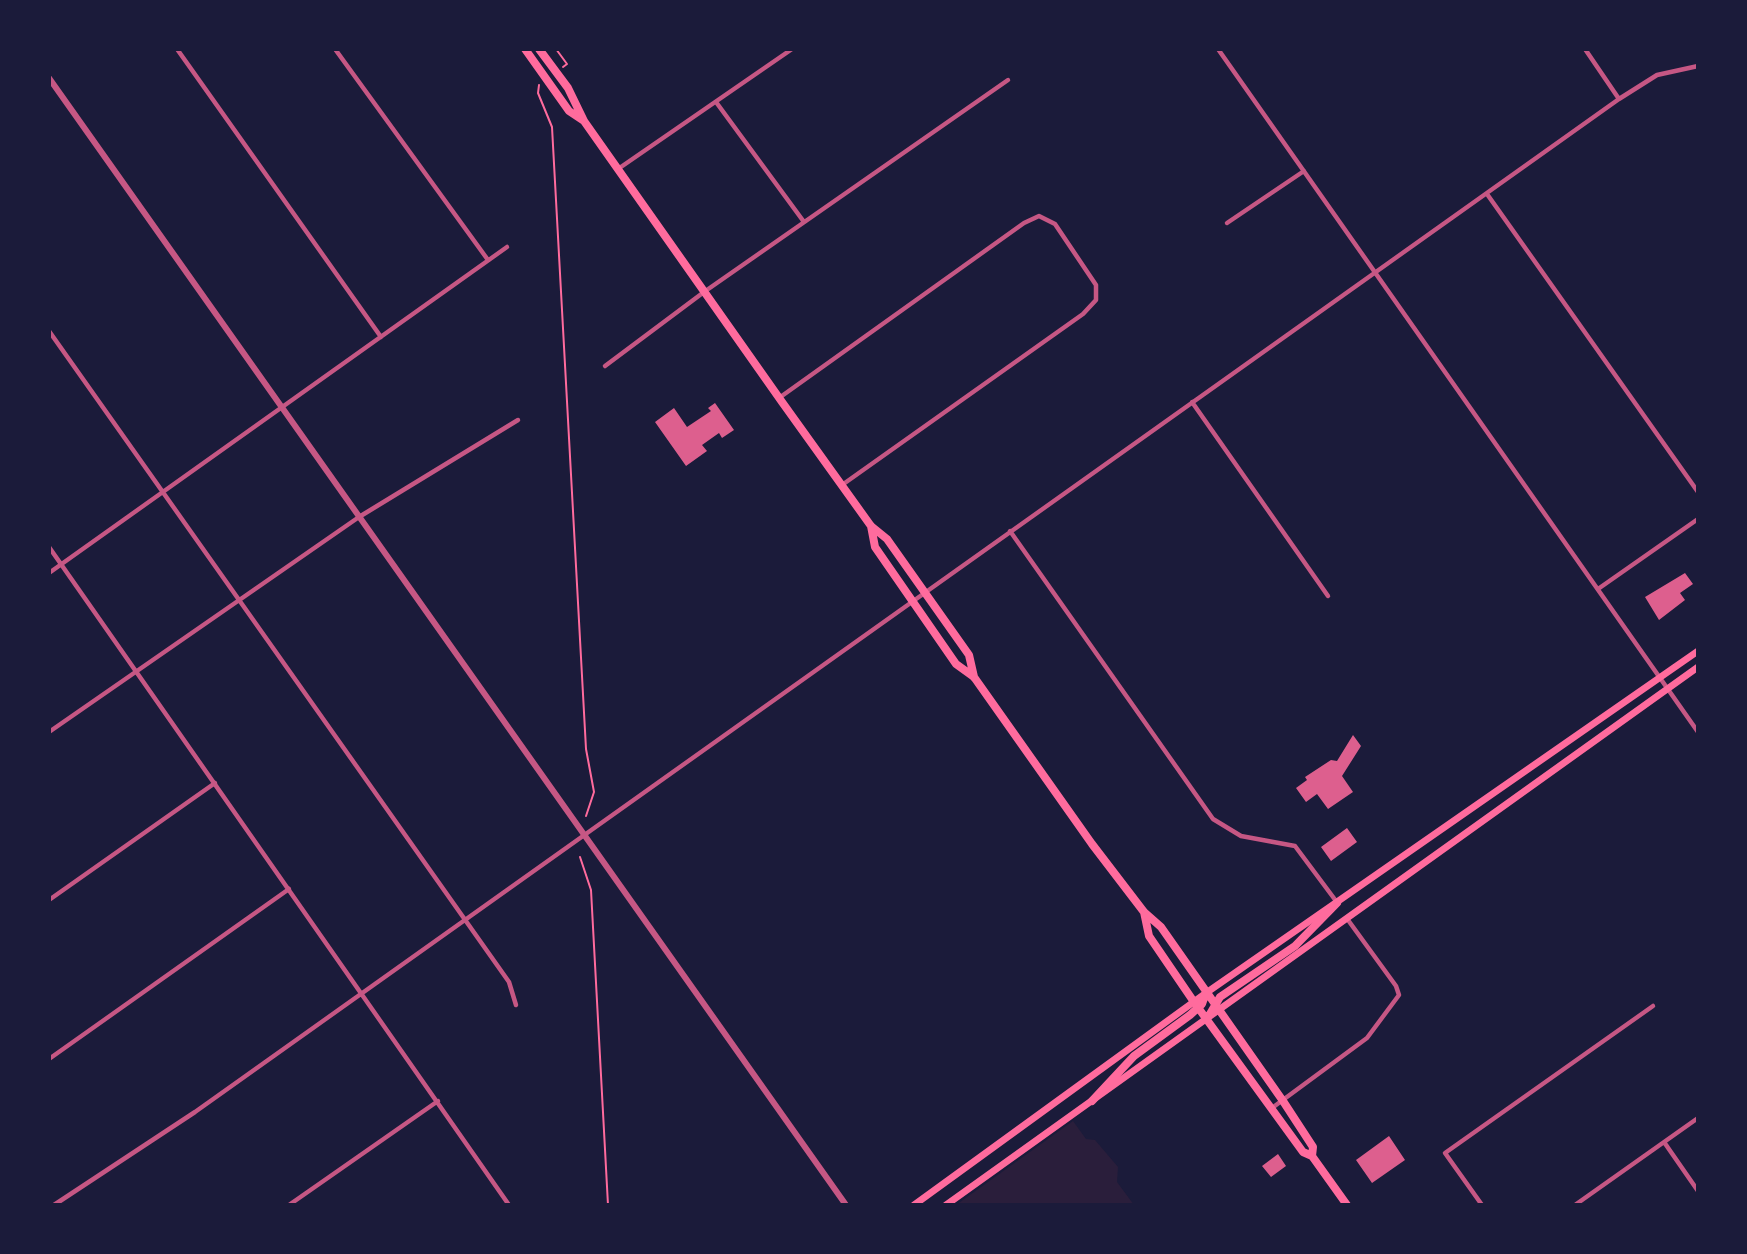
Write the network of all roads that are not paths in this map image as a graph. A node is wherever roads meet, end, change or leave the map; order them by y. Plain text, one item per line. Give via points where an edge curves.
1 (177, 49) edge
2 (335, 49) edge
3 (526, 49) edge
4 (539, 49) edge
5 (792, 49) edge
6 (1218, 49) edge
7 (1584, 49) edge
8 (1698, 65) edge
9 (49, 78) edge
10 (1008, 80) dead end
11 (1619, 99) junction
12 (716, 102) junction
13 (584, 121) junction
14 (617, 170) junction
15 (1304, 171) junction
16 (1487, 194) junction
17 (804, 222) junction
18 (1227, 223) dead end
19 (507, 247) dead end
20 (488, 260) junction
21 (1375, 272) junction
22 (704, 292) junction
23 (49, 331) edge
24 (381, 337) junction
25 (606, 366) dead end
26 (779, 398) junction
27 (1192, 402) junction
28 (282, 407) junction
29 (517, 420) dead end
30 (841, 485) junction
31 (1698, 492) edge
32 (162, 493) junction
33 (359, 517) junction
34 (1698, 519) edge
35 (871, 526) junction
36 (1010, 531) junction
37 (49, 547) edge
38 (61, 564) junction
39 (49, 573) edge
40 (1598, 589) junction
41 (925, 592) junction
42 (1328, 596) dead end
43 (239, 601) junction
44 (913, 601) junction
45 (1698, 651) edge
46 (1698, 667) edge
47 (137, 672) junction
48 (974, 677) junction
49 (1661, 679) junction
50 (1667, 688) junction
51 (49, 732) edge
52 (1698, 732) edge
53 (215, 783) junction
54 (583, 835) junction
55 (289, 889) junction
56 (49, 900) edge
57 (1337, 903) junction
58 (1143, 912) junction
59 (465, 919) junction
60 (1348, 919) junction
61 (362, 993) junction
62 (1206, 993) junction
63 (516, 1005) dead end
64 (1196, 1005) junction
65 (1653, 1006) dead end
66 (1217, 1007) junction
67 (1207, 1019) junction
68 (49, 1059) edge
69 (438, 1101) junction
70 (1092, 1101) junction
71 (1283, 1101) junction
72 (1272, 1109) junction
73 (1698, 1118) edge
74 (1664, 1142) junction
75 (1312, 1156) junction
76 (1698, 1191) edge
77 (54, 1205) edge
78 (289, 1205) edge
79 (509, 1205) edge
80 (846, 1205) edge
81 (915, 1205) edge
82 (946, 1205) edge
83 (1347, 1205) edge
84 (1482, 1205) edge
85 (1575, 1205) edge

1 - 24 street
2 - 20 street
3 - 13 main road via 569,111
4 - 13 main road via 568,88
5 - 12 street
6 - 15 street
7 - 11 street
8 - 11 street via 1657,75
9 - 28 street
10 - 17 street
11 - 16 street
12 - 14 street
12 - 17 street
13 - 14 main road
14 - 22 main road
15 - 18 street
15 - 21 street
16 - 21 street
16 - 31 street
17 - 22 street
19 - 20 street
20 - 24 street
21 - 27 street
21 - 40 street
22 - 25 street
22 - 26 main road
23 - 32 street
24 - 28 street
26 - 30 main road
26 - 30 street via 1024,223 1039,216 1055,224 1097,285 1096,300 1083,314
27 - 36 street
27 - 42 street
28 - 32 street
28 - 33 street
29 - 33 street
30 - 35 main road
32 - 38 street
32 - 43 street
33 - 43 street
33 - 54 street
34 - 40 street
35 - 41 main road via 887,539
35 - 44 main road via 875,547
36 - 41 street
36 - 57 street via 1213,819 1241,836 1295,846
37 - 38 street
38 - 39 street
38 - 47 street
40 - 49 street
41 - 44 street
41 - 48 main road via 969,655
43 - 47 street
43 - 59 street
44 - 48 main road via 956,664
44 - 54 street
45 - 49 main road
46 - 50 main road
47 - 51 street
47 - 53 street
48 - 58 main road
49 - 50 street
49 - 57 main road
50 - 52 street
50 - 60 main road
53 - 55 street
53 - 56 street
54 - 59 street
54 - 80 street
55 - 61 street
55 - 68 street
57 - 62 main road
57 - 66 main road via 1296,946
58 - 62 main road via 1161,927
58 - 64 main road via 1149,936
59 - 61 street
59 - 63 street via 509,982
60 - 66 main road
60 - 71 street via 1399,995 1367,1038
61 - 69 street
61 - 77 street
62 - 64 main road
62 - 66 main road
64 - 67 main road
64 - 70 main road via 1134,1056
64 - 81 main road
65 - 84 street via 1445,1153
66 - 67 main road
66 - 71 main road
67 - 70 main road
67 - 72 main road
69 - 78 street
69 - 79 street
70 - 82 main road
71 - 72 street
71 - 75 main road via 1313,1147
72 - 75 main road via 1303,1152
73 - 74 street
74 - 76 street
74 - 85 street
75 - 83 main road

